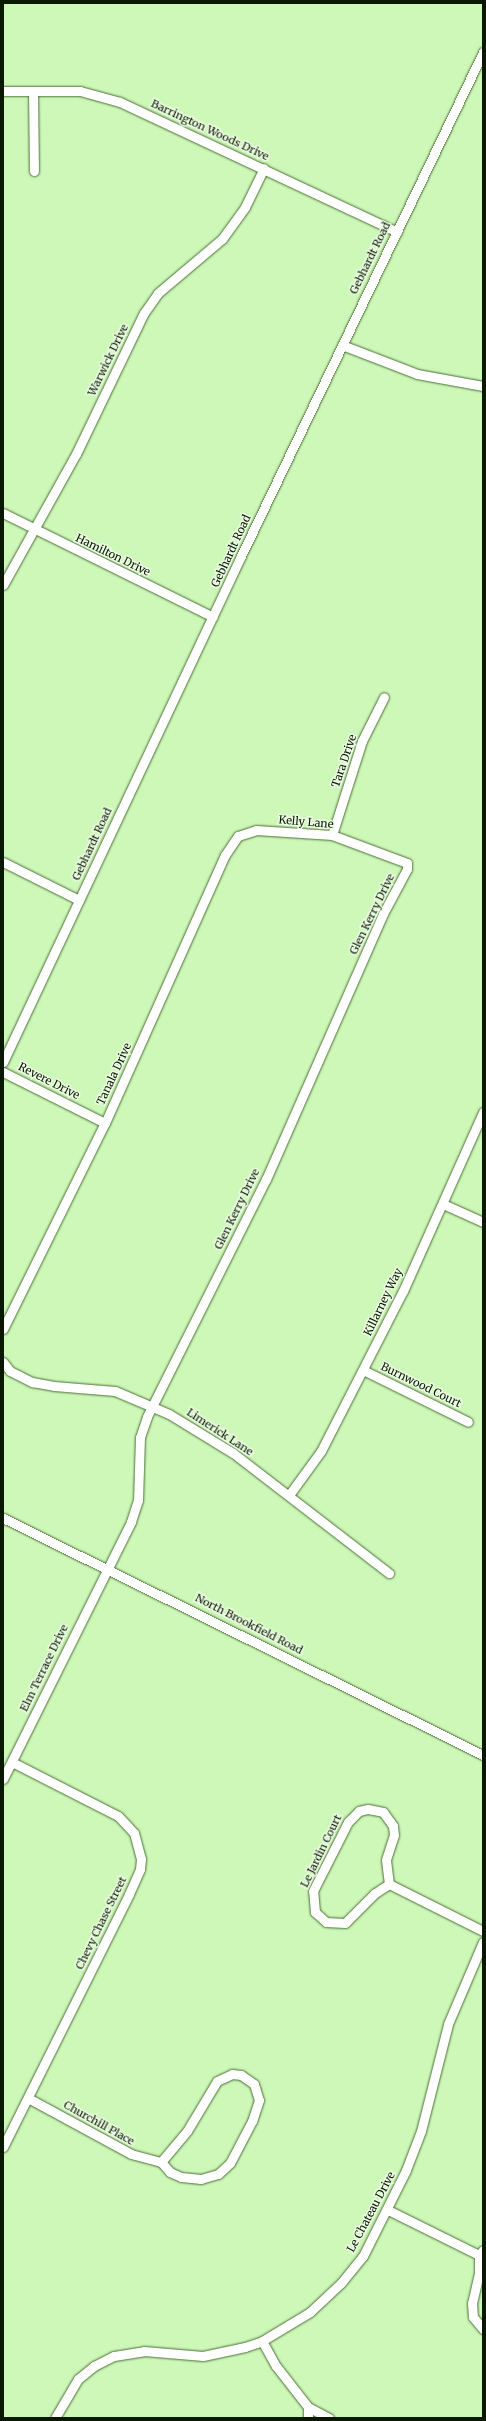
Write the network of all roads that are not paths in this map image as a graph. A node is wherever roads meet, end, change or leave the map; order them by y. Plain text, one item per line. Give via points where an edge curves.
1 (483, 52) edge
2 (3, 91) edge
3 (33, 91) junction
4 (264, 168) junction
5 (34, 171) dead end
6 (397, 232) junction
7 (342, 345) junction
8 (483, 386) edge
9 (3, 513) edge
10 (35, 529) junction
11 (3, 586) edge
12 (213, 617) junction
13 (384, 696) dead end
14 (246, 832) joint
15 (332, 835) junction
16 (3, 862) edge
17 (407, 863) joint
18 (79, 900) junction
19 (3, 1062) edge
20 (3, 1072) edge
21 (483, 1112) edge
22 (105, 1123) junction
23 (443, 1204) junction
24 (483, 1222) edge
25 (3, 1329) edge
26 (3, 1362) edge
27 (363, 1370) junction
28 (152, 1405) junction
29 (468, 1422) dead end
30 (289, 1495) junction
31 (3, 1518) edge
32 (106, 1568) junction
33 (389, 1573) dead end
34 (483, 1755) edge
35 (12, 1762) junction
36 (3, 1779) edge
37 (389, 1884) junction
38 (483, 1931) edge
39 (483, 1942) edge
40 (28, 2098) junction
41 (3, 2148) edge
42 (161, 2162) junction
43 (388, 2210) junction
44 (481, 2253) edge
45 (483, 2329) edge
46 (262, 2341) junction
47 (308, 2408) junction
48 (55, 2418) edge
49 (308, 2418) edge
50 (329, 2418) edge

1 - 6 street, Gebhardt Road
2 - 3 street, Barrington Woods Drive
3 - 4 street, Barrington Woods Drive via 80,91 120,102
3 - 5 street
4 - 6 street, Barrington Woods Drive
4 - 10 street, Warwick Drive via 245,207 226,234 158,293 144,313 76,454
6 - 7 street, Gebhardt Road
7 - 8 street via 417,374
7 - 12 street, Gebhardt Road
9 - 10 street, Hamilton Drive
10 - 11 street, Warwick Drive
10 - 12 street, Hamilton Drive
12 - 18 street, Gebhardt Road
13 - 15 street, Tara Drive via 360,749
14 - 15 street, Kelly Lane via 256,830
14 - 22 street, Tanala Drive via 238,836 225,855
15 - 17 street, Kelly Lane
16 - 18 street
17 - 28 street, Glen Kerry Drive via 407,869 383,914 266,1179
18 - 19 street, Gebhardt Road
20 - 22 street, Revere Drive
21 - 23 street, Killarney Way
22 - 25 street, Tanala Drive
23 - 24 street
23 - 27 street, Killarney Way
26 - 28 street, Limerick Lane via 19,1377 44,1385 114,1390
27 - 29 street, Burnwood Court
27 - 30 street, Killarney Way via 321,1451
28 - 30 street, Limerick Lane via 233,1453
28 - 32 street, Glen Kerry Drive via 140,1437 140,1487 135,1511
30 - 33 street, Limerick Lane
31 - 32 street, North Brookfield Road
32 - 34 street, North Brookfield Road
32 - 35 street, Elm Terrace Drive
35 - 36 street, Elm Terrace Drive
35 - 40 street, Chevy Chase Street via 118,1816 134,1833 141,1853 140,1869 129,1894
37 - 37 street, Le Jardin Court via 386,1860 394,1835 393,1826 383,1812 368,1809 359,1811 348,1822 313,1891 313,1906 315,1912 326,1922 345,1923 352,1919 375,1892
37 - 38 street
39 - 43 street, Le Chateau Drive via 448,2024 421,2131
40 - 41 street, Chevy Chase Street
40 - 42 street, Churchill Place via 131,2154
42 - 42 street via 170,2172 192,2180 210,2177 224,2169 258,2108 258,2091 254,2084 241,2075 232,2074 217,2081 187,2131
43 - 44 street
43 - 46 street, Le Chateau Drive via 363,2256 324,2301
44 - 45 street via 472,2303 473,2317
46 - 47 street via 276,2366
46 - 48 street, Le Chateau Drive via 229,2352 203,2356 144,2351 114,2356 94,2366 78,2379
47 - 49 street
47 - 50 street

